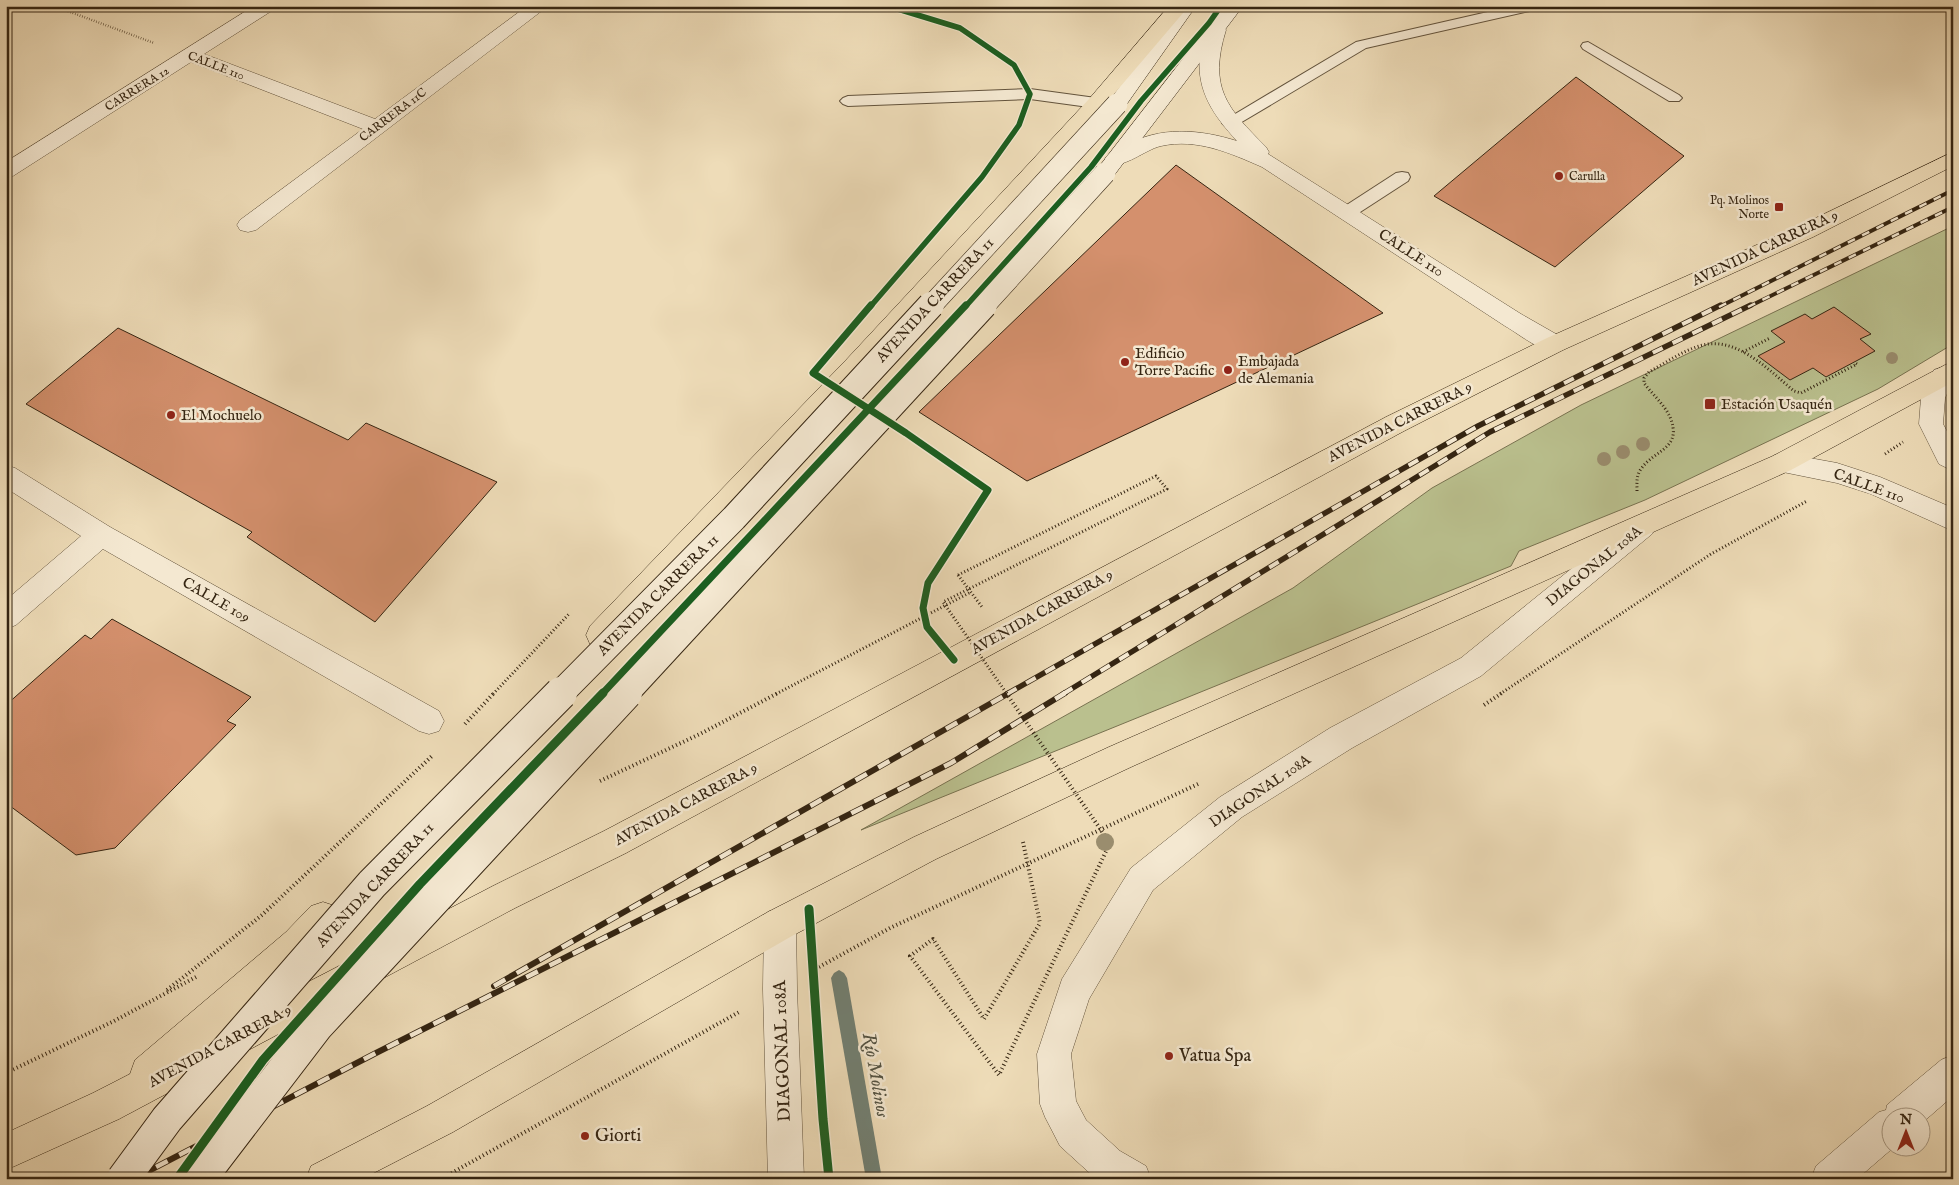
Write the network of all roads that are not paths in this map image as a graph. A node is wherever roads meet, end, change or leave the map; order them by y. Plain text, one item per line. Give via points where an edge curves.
1 (267, 6) edge
2 (539, 6) edge
3 (1180, 6) edge
4 (1187, 6) edge
5 (1234, 6) edge
6 (1534, 6) edge
7 (1217, 30) junction
8 (1588, 46) dead end
9 (189, 55) junction
10 (1674, 98) dead end
11 (848, 101) dead end
12 (1106, 103) junction
13 (1230, 123) junction
14 (377, 127) junction
15 (1953, 158) edge
16 (1269, 162) junction
17 (1110, 166) junction
18 (6, 171) edge
19 (1402, 177) dead end
20 (1348, 212) junction
21 (248, 225) dead end
22 (1555, 344) junction
23 (1948, 373) edge
24 (1953, 461) edge
25 (1782, 463) junction
26 (6, 475) edge
27 (1953, 520) edge
28 (1647, 523) junction
29 (101, 535) junction
30 (6, 617) edge
31 (429, 721) dead end
32 (795, 917) junction
33 (1953, 1072) edge
34 (106, 1106) junction
35 (1912, 1108) edge
36 (1882, 1134) edge
37 (6, 1152) edge
38 (123, 1179) edge
39 (200, 1179) edge
40 (324, 1179) edge
41 (786, 1179) edge
42 (1133, 1179) edge
43 (1829, 1179) edge

1 - 9 street, CARRERA 12
2 - 14 street, CARRERA 11C
3 - 12 main road via 1162,24
4 - 12 street, AVENIDA CARRERA 11
5 - 7 street
6 - 13 lane via 1361,45
7 - 13 street, CALLE 110 via 1207,65 1217,104
7 - 17 street
8 - 10 lane
9 - 14 street, CALLE 110
9 - 18 street, CARRERA 12
11 - 12 lane via 1030,94
12 - 34 main road via 654,581 298,944
12 - 38 street, AVENIDA CARRERA 11, bridge via 734,518 372,884 167,1119
13 - 16 street, CALLE 110
14 - 21 street, CARRERA 11C
15 - 22 main road, AVENIDA CARRERA 9 via 1805,232
16 - 17 street, CALLE 110 via 1205,137 1187,137 1154,140 1133,148
16 - 20 street, CALLE 110
17 - 39 street, bridge via 317,1026
19 - 20 lane
20 - 22 street, CALLE 110
22 - 34 main road, AVENIDA CARRERA 9 via 1395,424 615,842
23 - 24 street via 1933,398 1931,424
23 - 25 main road
25 - 27 street, CALLE 110 via 1850,477
25 - 28 main road
26 - 29 street, CALLE 109
28 - 32 main road via 1016,805 925,848
28 - 42 street, DIAGONAL 108A via 1471,666 1341,738 1230,807 1142,879 1074,991 1054,1054 1058,1104 1073,1133 1107,1164
29 - 30 street
29 - 31 street, CALLE 109
32 - 40 main road via 440,1119
32 - 41 street, DIAGONAL 108A via 780,989
33 - 35 street
34 - 37 main road, AVENIDA CARRERA 9
36 - 43 street

